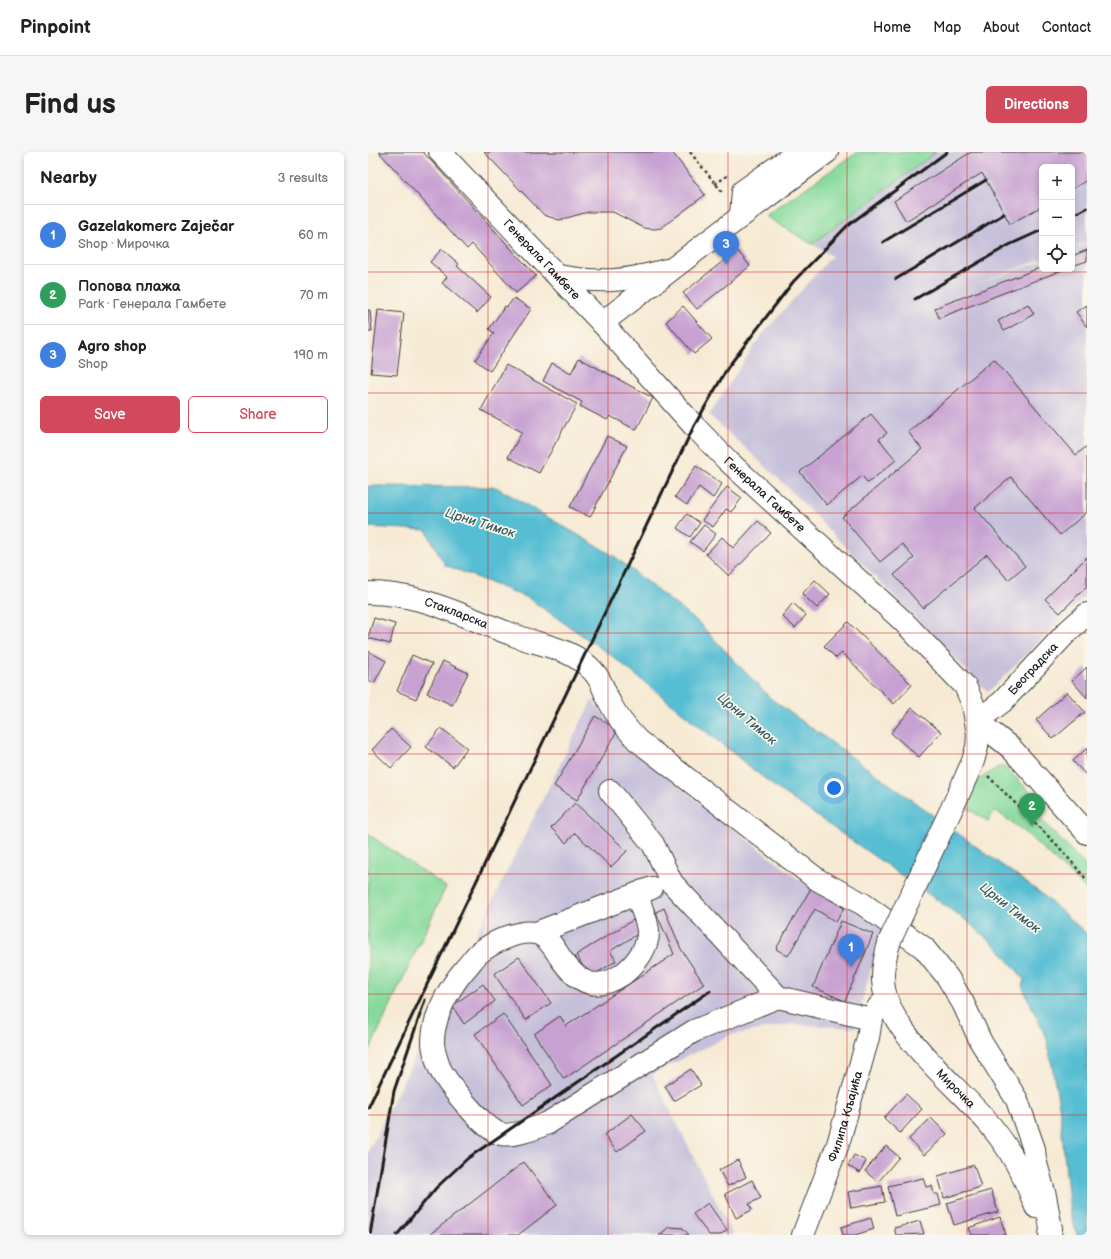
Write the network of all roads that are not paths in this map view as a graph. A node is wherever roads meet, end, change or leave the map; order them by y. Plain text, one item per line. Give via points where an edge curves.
1 (440, 152) edge
2 (798, 152) edge
3 (827, 152) edge
4 (741, 215) junction
5 (677, 267) junction
6 (558, 276) junction
7 (602, 323) junction
8 (368, 593) edge
9 (1087, 614) edge
10 (977, 721) junction
11 (610, 791) dead end
12 (959, 793) joint
13 (1087, 833) edge
14 (672, 883) junction
15 (643, 891) junction
16 (536, 933) junction
17 (778, 997) junction
18 (887, 999) junction
19 (871, 1019) junction
20 (803, 1235) edge
21 (1045, 1235) edge
22 (1050, 1235) edge

1 - 6 street, Генерала Гамбете
2 - 4 street via 743,192
3 - 4 street
4 - 5 street
5 - 6 street via 610,281 587,281
5 - 7 street
6 - 7 street, Генерала Гамбете
7 - 10 street, Генерала Гамбете via 728,461 925,644 965,686
8 - 22 street, Стакларска via 416,599 444,607 510,634 562,649 579,658 594,671 621,723 637,740 818,880 863,904 924,948 948,978 1017,1100 1034,1149 1051,1228
9 - 10 street, Београдска via 1002,702
10 - 12 street, Генерала Гамбете via 977,747
10 - 13 street via 1011,748
11 - 14 street via 653,844
12 - 18 street, Мирочка, bridge via 890,940 884,962 883,982
14 - 15 street
14 - 17 street
15 - 16 street
15 - 16 street via 639,897 640,907 647,924 648,936 640,957 623,974 605,983 591,985 577,976 552,944
16 - 17 street via 513,934 478,953 452,984 436,1022 433,1043 440,1068 460,1098 491,1129 502,1134 530,1131 548,1124 694,1031
17 - 19 street
18 - 19 street, Филипа Кљајића
18 - 21 street, Мирочка via 893,1014 915,1045 998,1136 1020,1170 1032,1195
19 - 20 street, Филипа Кљајића via 838,1144

